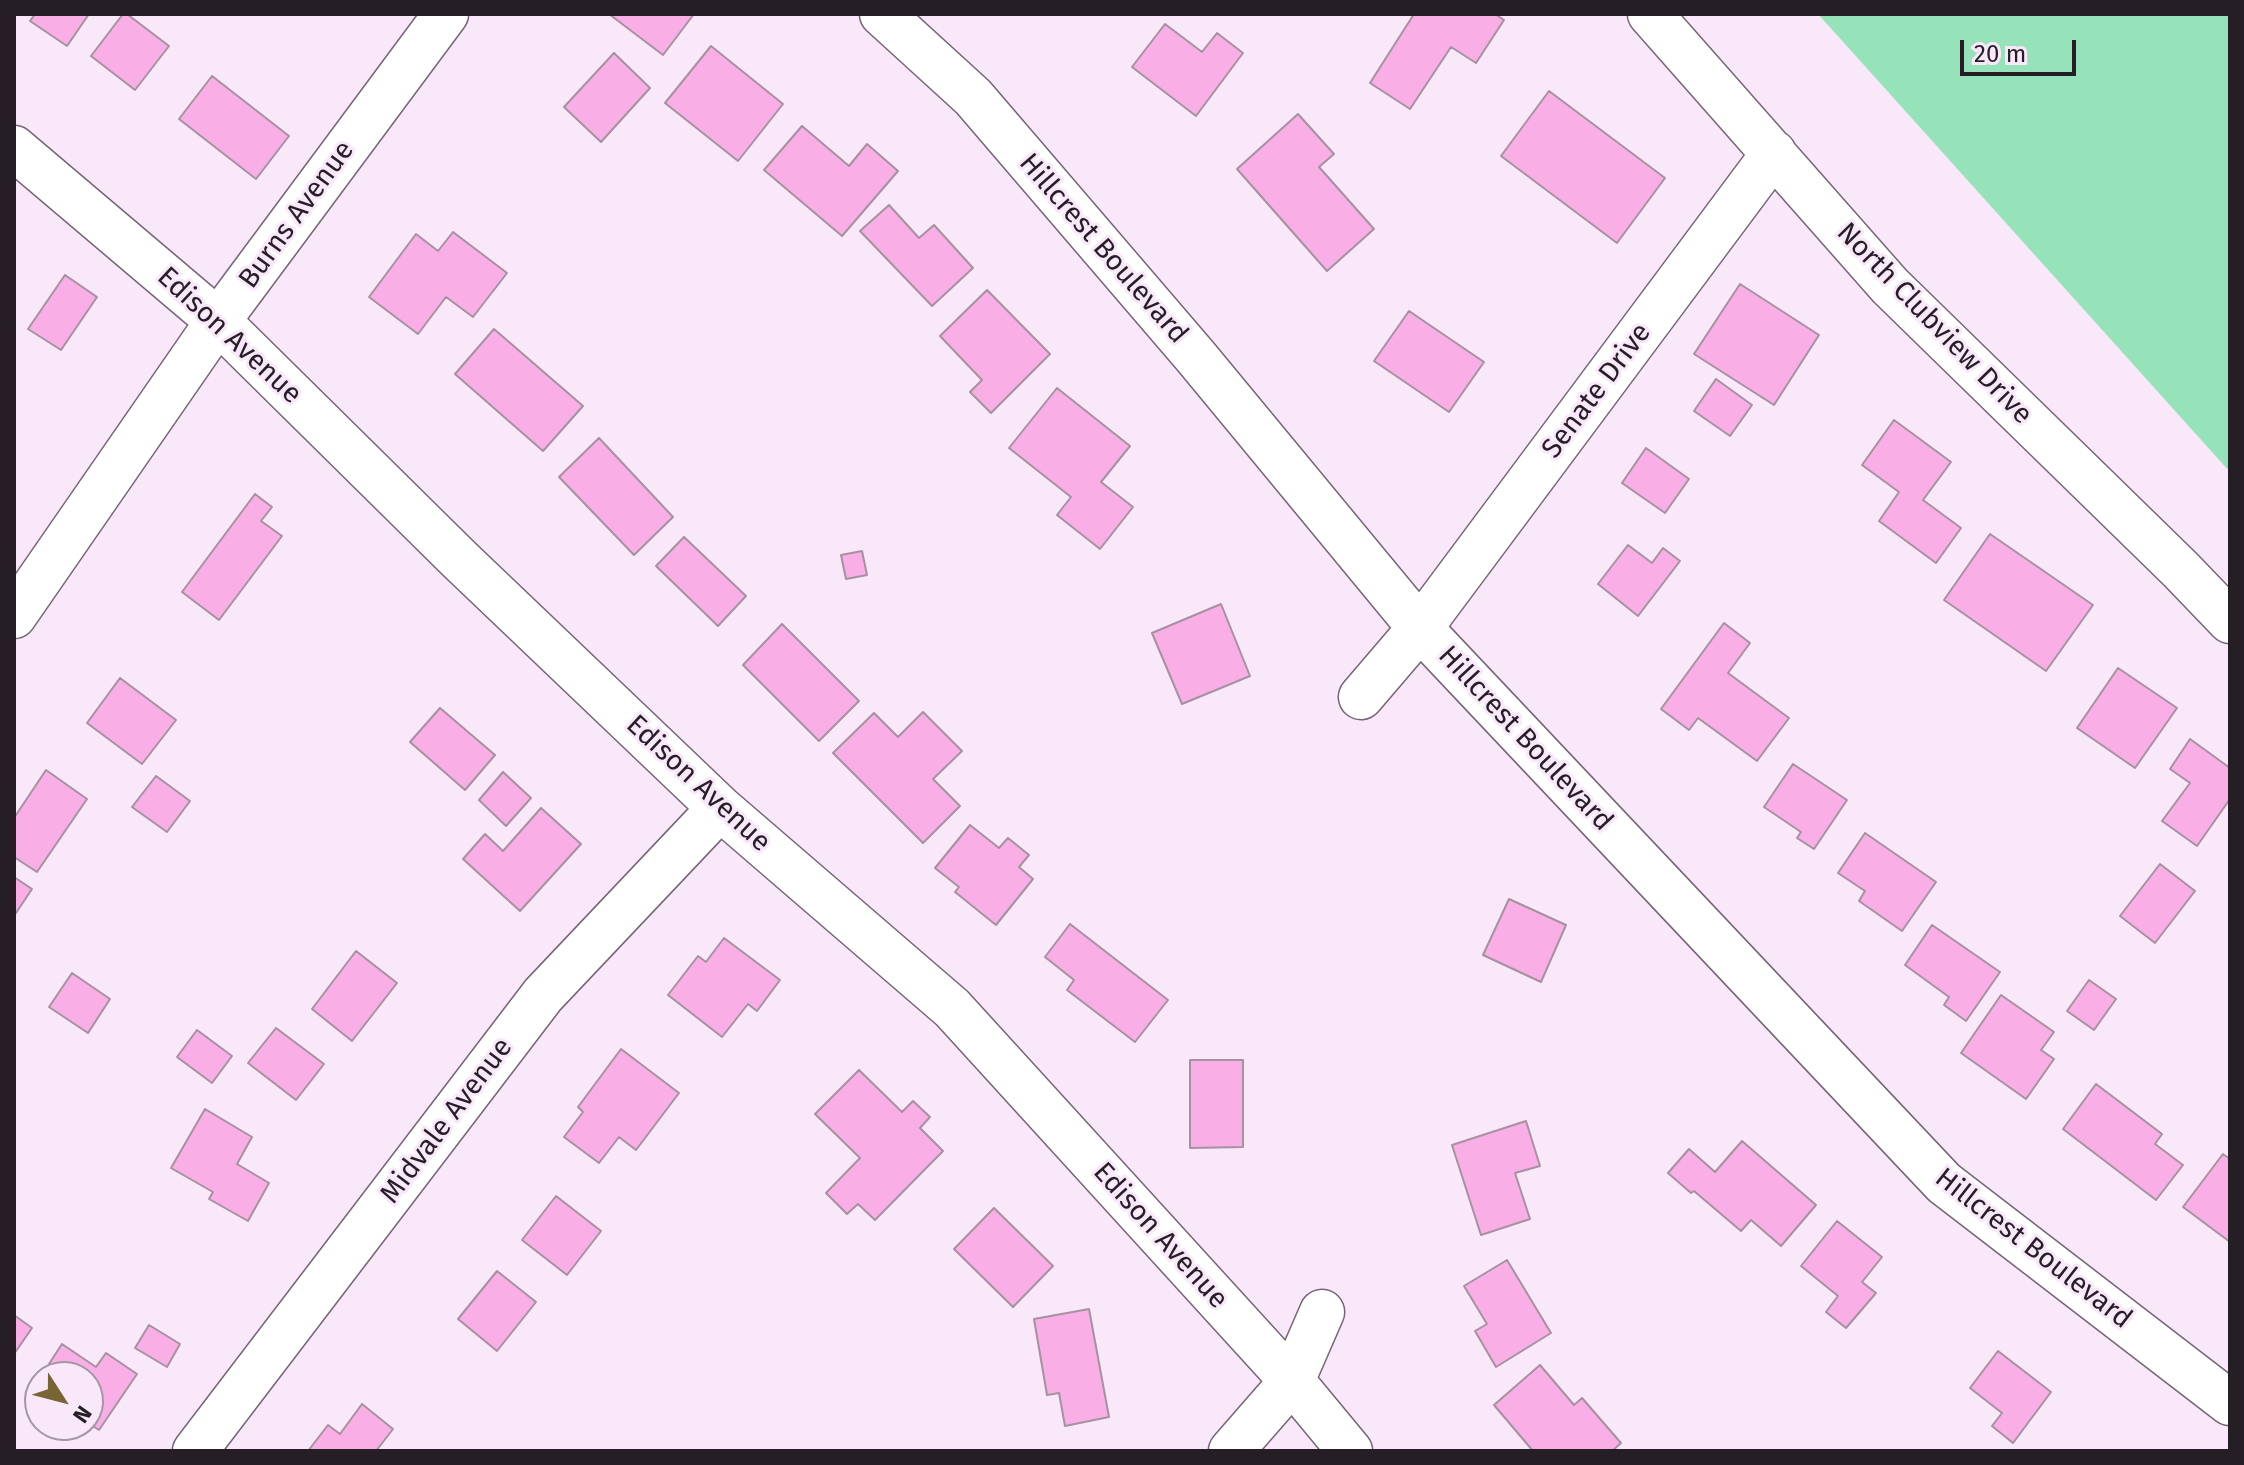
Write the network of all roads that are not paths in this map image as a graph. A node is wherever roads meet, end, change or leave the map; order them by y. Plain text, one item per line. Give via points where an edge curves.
1 (446, 14) edge
2 (882, 14) edge
3 (1650, 14) edge
4 (14, 148) edge
5 (1774, 153) junction
6 (218, 321) junction
7 (14, 616) edge
8 (2230, 621) edge
9 (1420, 628) junction
10 (1361, 697) dead end
11 (720, 808) junction
12 (1322, 1312) dead end
13 (1292, 1381) junction
14 (2230, 1403) edge
15 (195, 1451) edge
16 (1231, 1451) edge
17 (1350, 1451) edge

1 - 6 street, Burns Avenue
2 - 9 street, Hillcrest Boulevard via 973,97
3 - 5 street, North Clubview Drive
4 - 6 street, Edison Avenue
5 - 8 street, North Clubview Drive via 1890,286
5 - 9 street, Senate Drive
6 - 7 street, Burns Avenue
6 - 11 street, Edison Avenue
9 - 10 street, Senate Drive
9 - 14 street, Hillcrest Boulevard via 1944,1183
11 - 13 street, Edison Avenue via 952,1008
11 - 15 street, Midvale Avenue via 543,995
12 - 13 street
13 - 16 street
13 - 17 street, Edison Avenue

